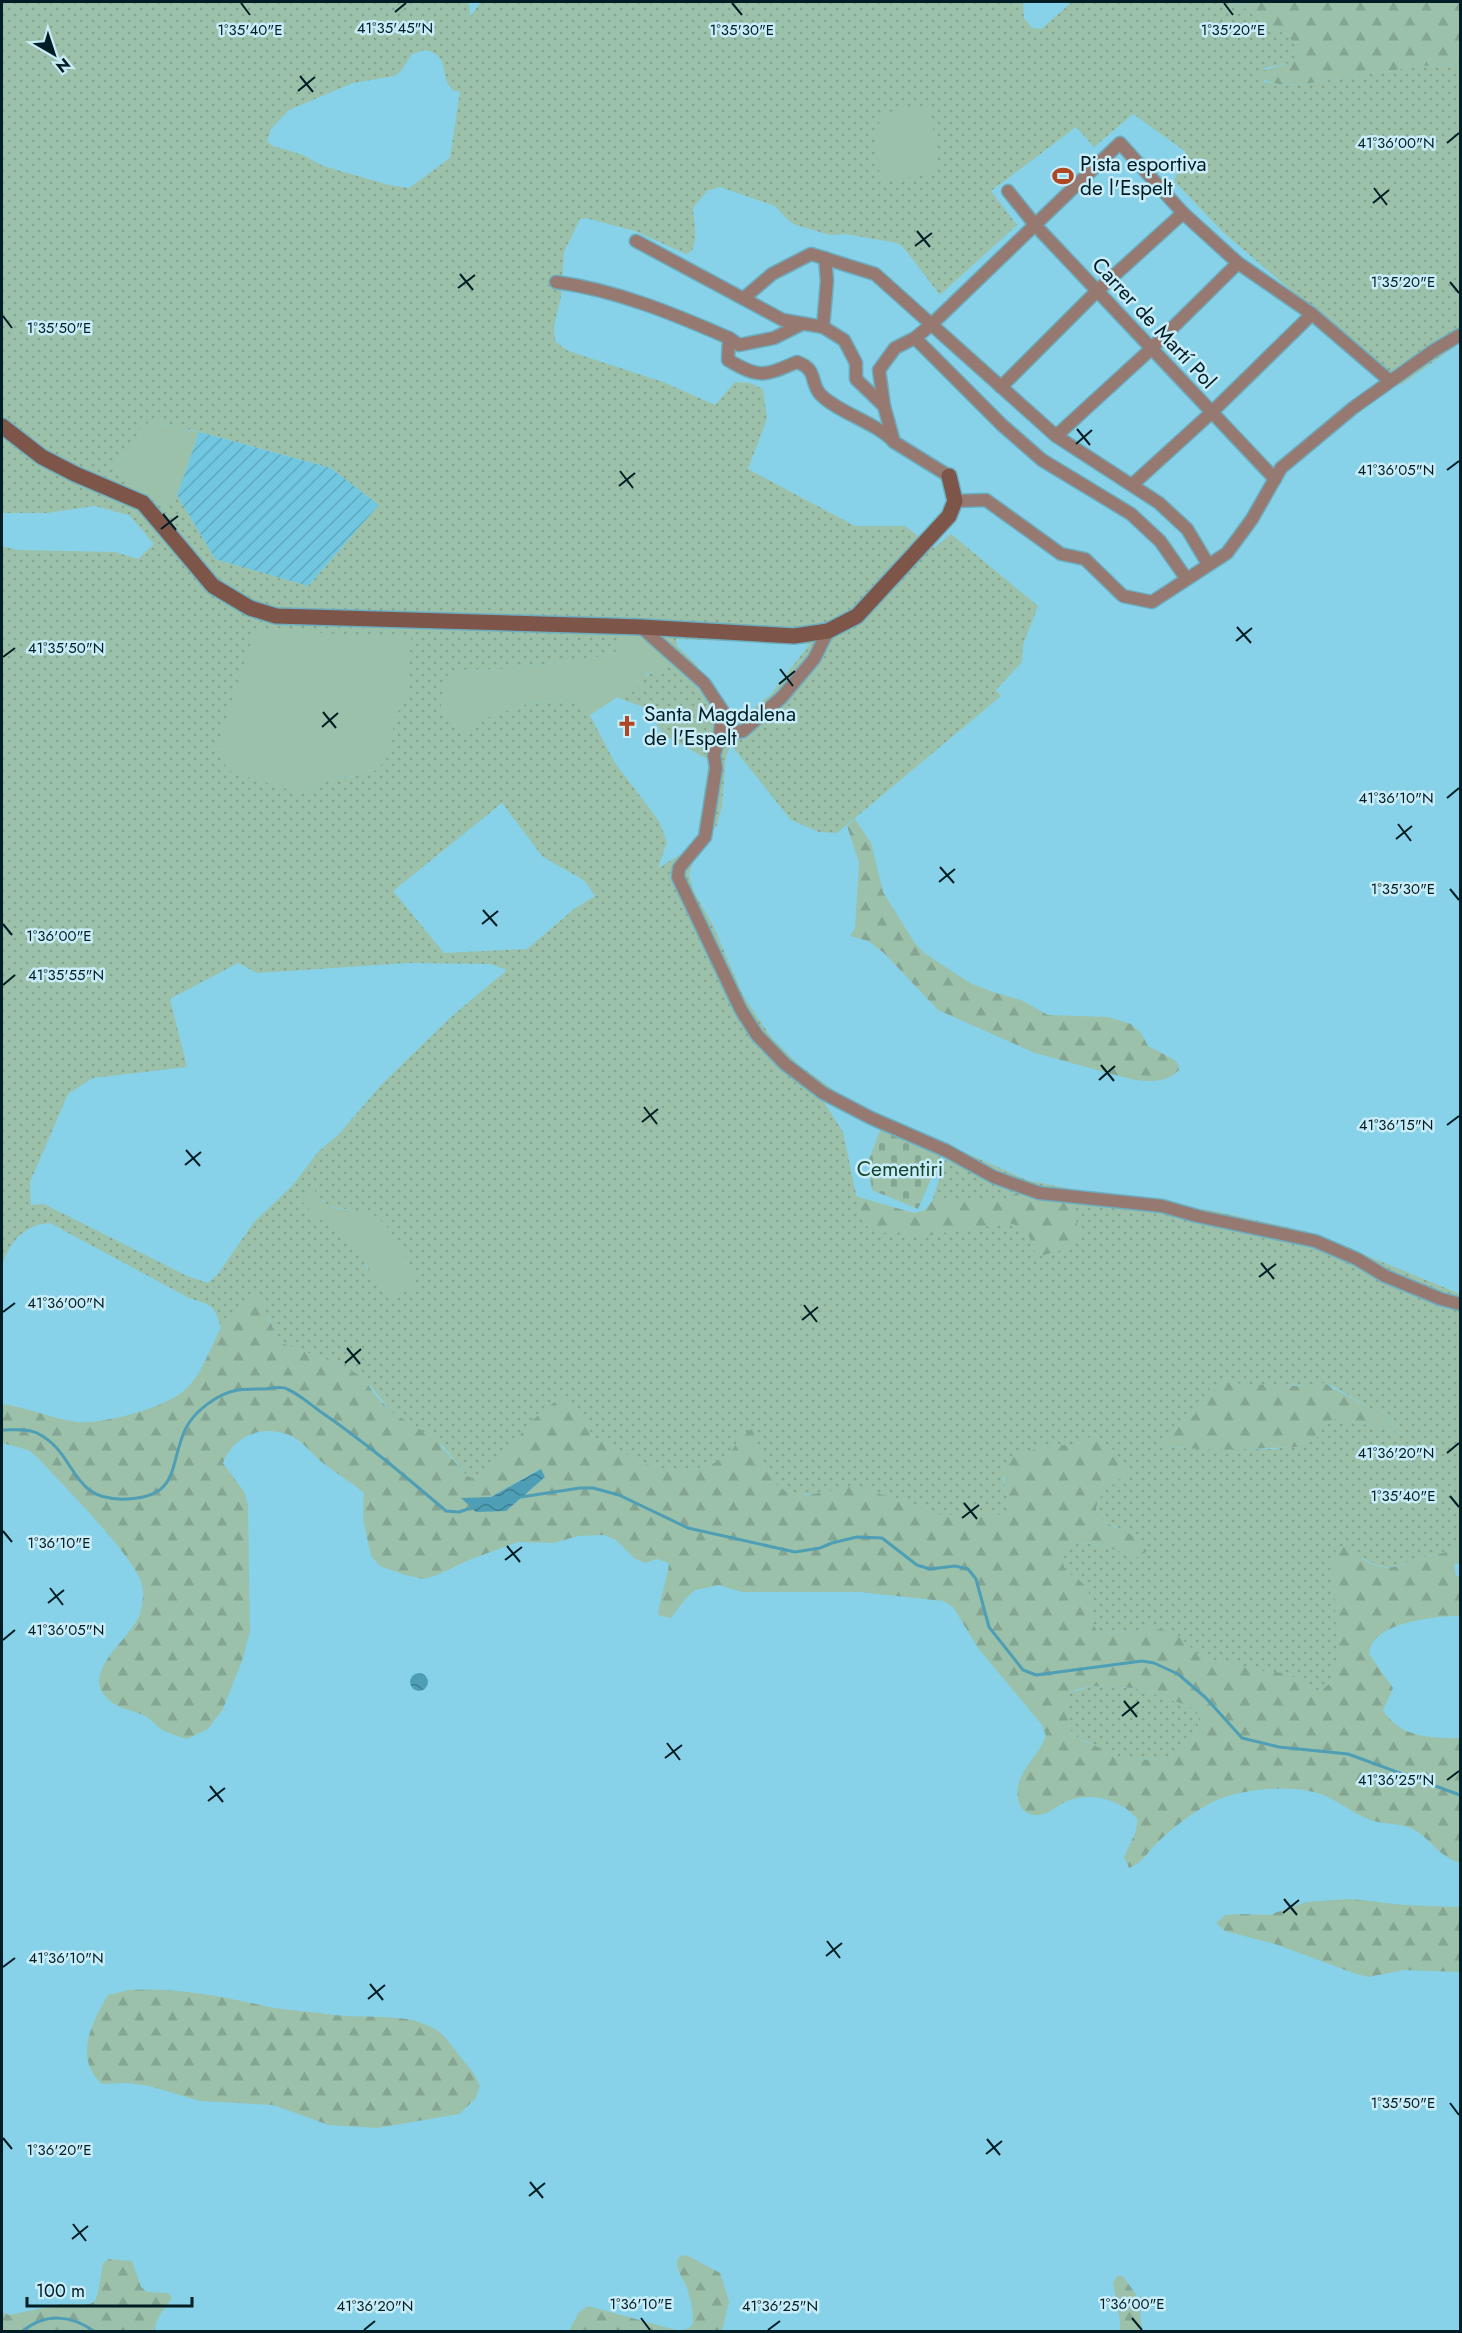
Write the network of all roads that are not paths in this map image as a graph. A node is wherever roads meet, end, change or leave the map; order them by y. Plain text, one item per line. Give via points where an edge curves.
1 (1008, 191) dead end
2 (1183, 213) junction
3 (1036, 226) junction
4 (636, 242) dead end
5 (825, 258) junction
6 (1238, 263) junction
7 (556, 282) dead end
8 (1097, 291) junction
9 (744, 298) junction
10 (1312, 314) junction
11 (802, 324) junction
12 (932, 324) junction
13 (823, 327) junction
14 (1461, 335) edge
15 (729, 338) junction
16 (915, 338) junction
17 (1151, 349) junction
18 (1390, 381) junction
19 (1001, 387) junction
20 (884, 406) junction
21 (1211, 413) junction
22 (2, 426) edge
23 (1056, 436) junction
24 (894, 442) junction
25 (949, 476) joint
26 (1275, 479) junction
27 (1133, 484) junction
28 (955, 501) junction
29 (1208, 564) junction
30 (1186, 578) junction
31 (641, 627) junction
32 (828, 631) junction
33 (720, 735) junction
34 (1461, 1304) edge

1 - 3 street, Carrer de Martí Pol
2 - 3 street via 1120,143
2 - 6 street
2 - 8 street
3 - 8 street, Carrer de Martí Pol
3 - 12 street
4 - 9 street
5 - 9 street via 811,254 772,274
5 - 12 street via 875,274
5 - 13 street
6 - 10 street
6 - 17 street
7 - 15 street via 588,286 662,310
8 - 17 street, Carrer de Martí Pol
8 - 19 street
9 - 11 street via 783,320
10 - 18 street
10 - 21 street
11 - 13 street
11 - 15 street via 763,341 739,345
12 - 16 street
12 - 19 street
13 - 20 street via 844,340 856,363 856,379
14 - 18 street
15 - 24 street via 728,360 747,371 766,375 797,362 806,366 820,394
16 - 20 street via 895,348 879,370
16 - 30 street via 1042,459 1131,514 1160,541
17 - 21 street, Carrer de Martí Pol
17 - 23 street
18 - 26 street via 1281,468
19 - 23 street
20 - 24 street
21 - 26 street, Carrer de Martí Pol
21 - 27 street
22 - 31 street via 42,457 143,503 213,586 250,608 287,617
23 - 27 street
24 - 25 street
25 - 28 street
26 - 29 street via 1227,553
27 - 29 street via 1187,529
28 - 30 street via 986,500 1061,554 1085,559 1123,596 1152,602
28 - 32 street via 949,516 856,616
29 - 30 street
31 - 32 street via 794,636
31 - 33 street via 704,683 722,710
32 - 33 street via 814,659 782,697 743,731
33 - 34 street via 714,755 716,768 705,837 679,868 678,877 741,1010 760,1039 791,1069 823,1093 871,1118 1038,1194 1162,1206 1315,1241 1385,1276

